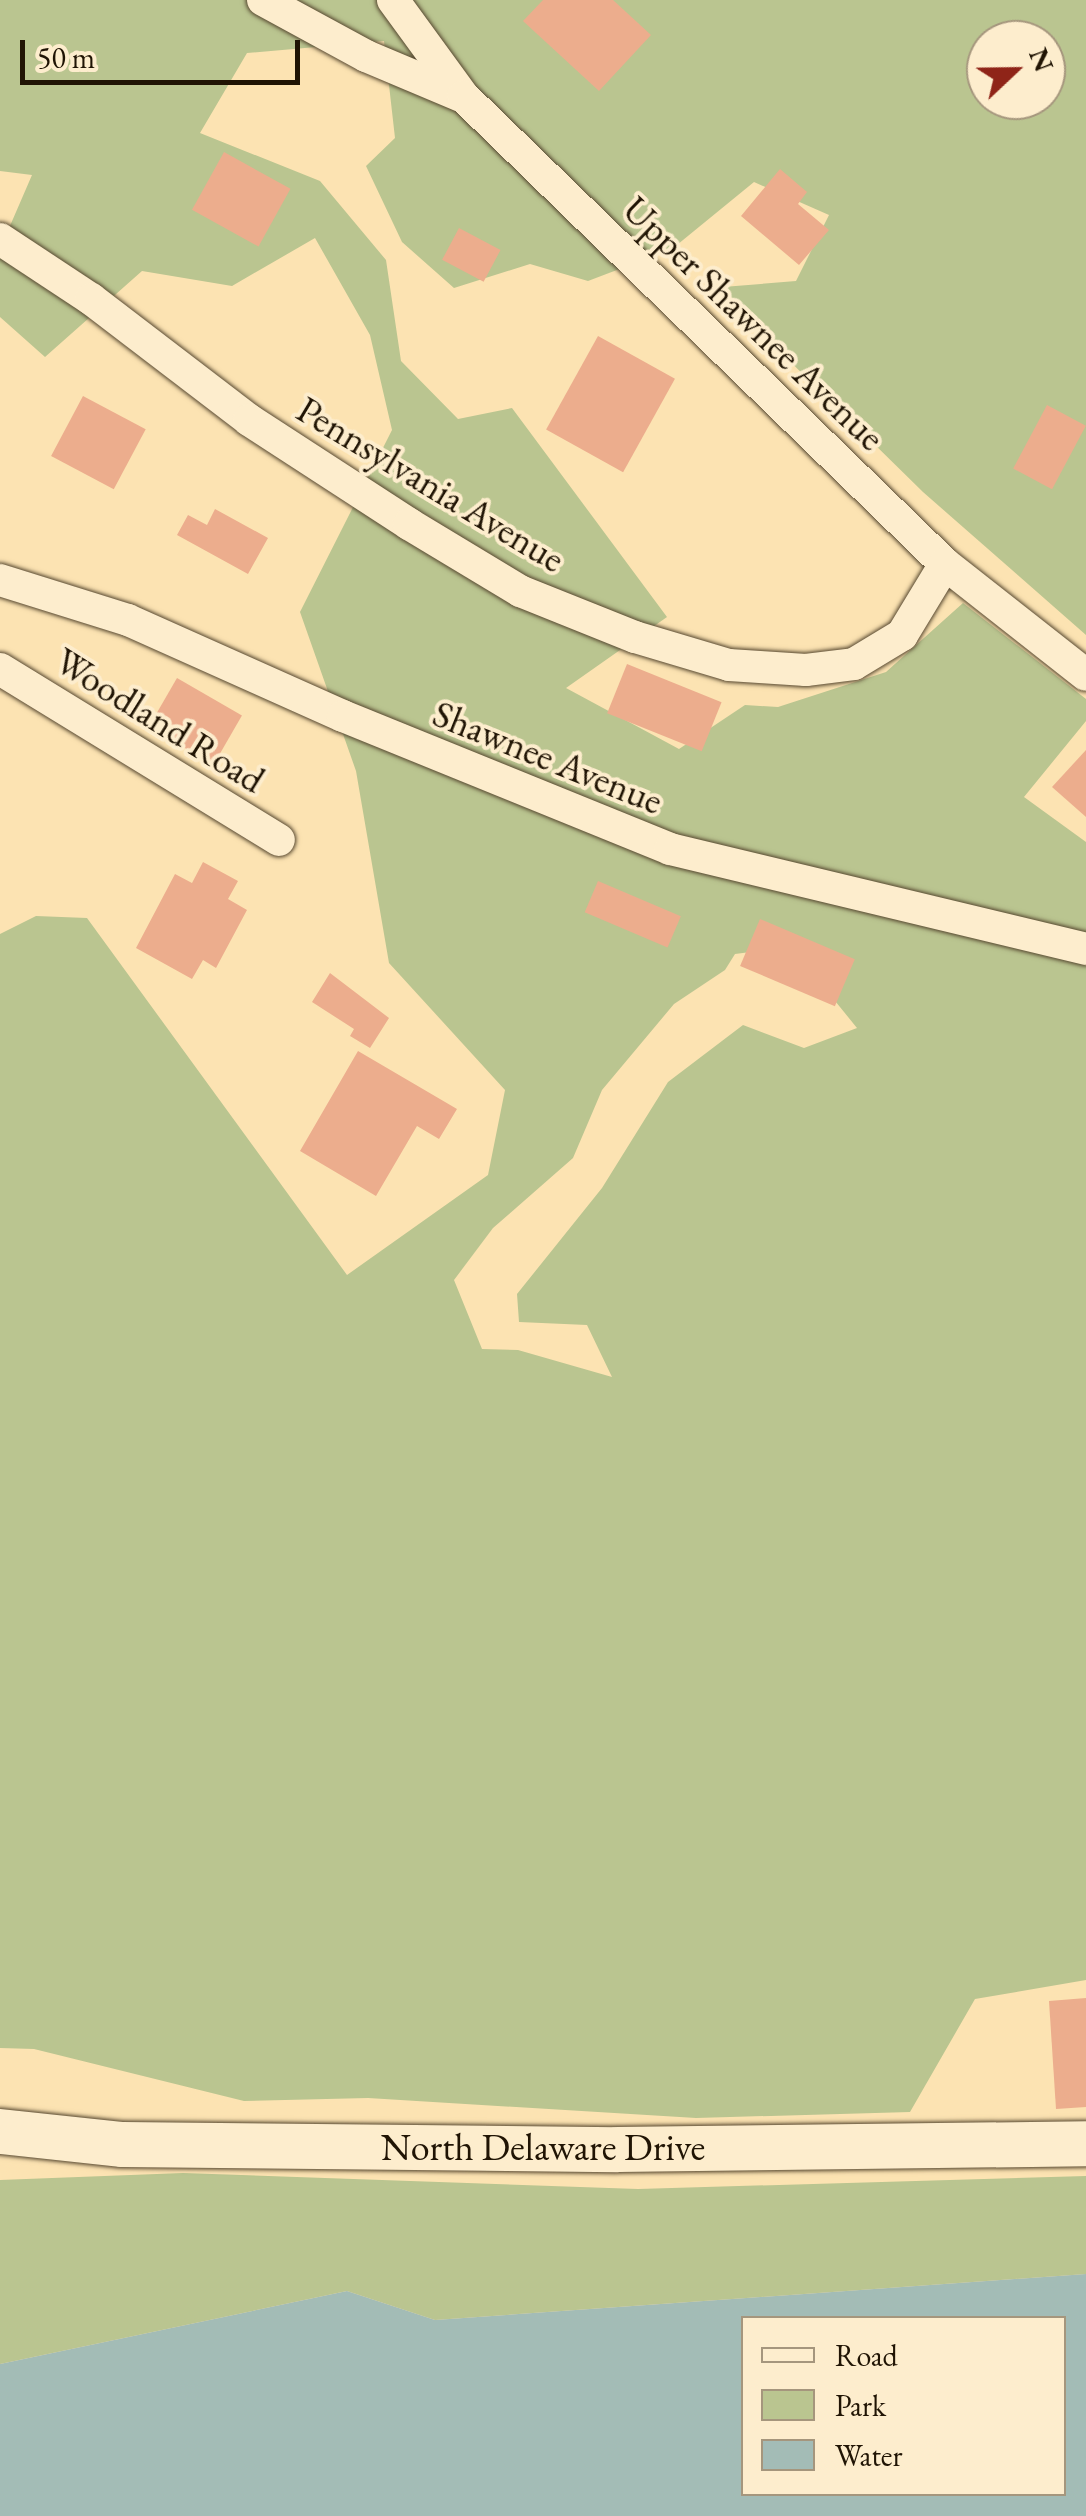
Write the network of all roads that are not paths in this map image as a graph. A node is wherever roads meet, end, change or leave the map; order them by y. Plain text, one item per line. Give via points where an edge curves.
1 (263, 0) edge
2 (393, 0) edge
3 (462, 96) junction
4 (0, 238) edge
5 (945, 564) junction
6 (0, 580) edge
7 (0, 669) edge
8 (1086, 675) edge
9 (279, 840) dead end
10 (1086, 949) edge
11 (0, 2131) edge
12 (1086, 2143) edge

1 - 3 street via 366,56
2 - 3 street, Upper Shawnee Avenue
3 - 5 street, Upper Shawnee Avenue
4 - 5 street, Pennsylvania Avenue via 249,420 409,524 520,591 636,637 729,665 806,670 854,664 902,636
5 - 8 street, Upper Shawnee Avenue
6 - 10 street, Shawnee Avenue via 128,620 670,849
7 - 9 street, Woodland Road
11 - 12 main road, North Delaware Drive via 201,2144

